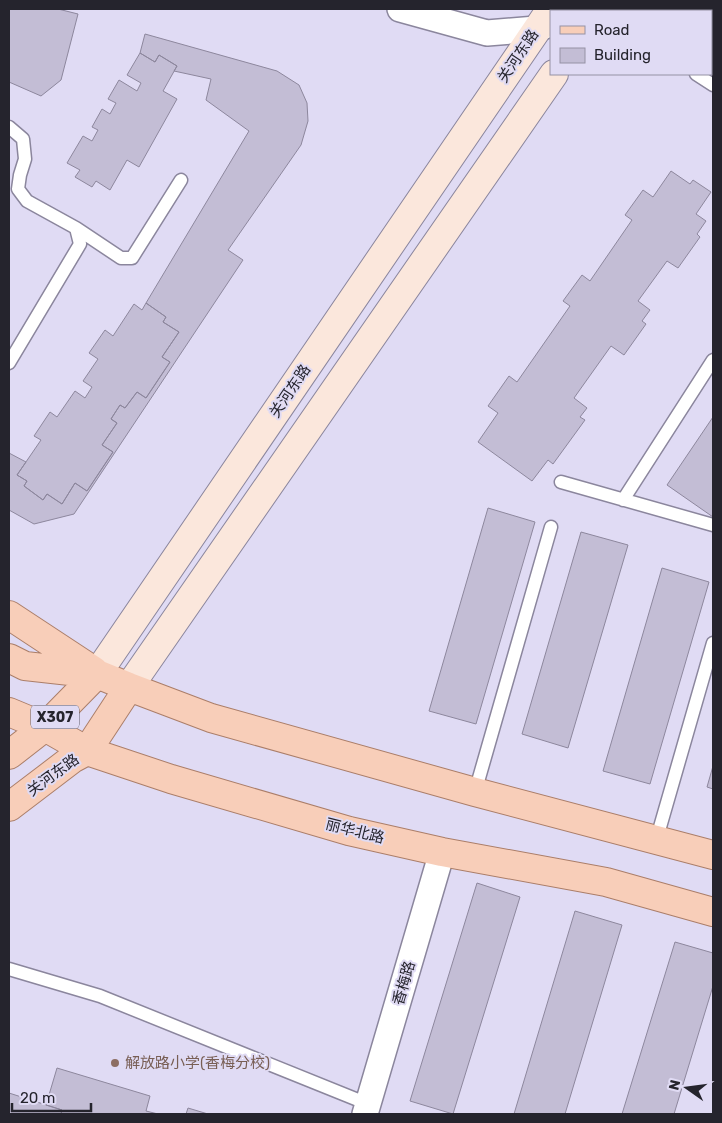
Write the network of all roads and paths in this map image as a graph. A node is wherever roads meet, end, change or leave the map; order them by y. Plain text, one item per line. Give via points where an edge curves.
1 (400, 9) edge
2 (546, 21) edge
3 (553, 75) edge
4 (698, 75) edge
5 (713, 85) edge
6 (9, 127) edge
7 (181, 180) dead end
8 (76, 228) junction
9 (713, 360) edge
10 (9, 363) edge
11 (561, 482) dead end
12 (623, 500) junction
13 (713, 525) edge
14 (551, 526) dead end
15 (9, 615) edge
16 (713, 642) edge
17 (9, 658) edge
18 (97, 674) junction
19 (129, 687) junction
20 (9, 713) edge
21 (45, 727) junction
22 (87, 751) junction
23 (9, 755) edge
24 (475, 792) junction
25 (9, 807) edge
26 (656, 840) junction
27 (442, 852) junction
28 (713, 855) edge
29 (713, 912) edge
30 (9, 969) edge
31 (367, 1109) edge

1 - 2 street via 487,33
2 - 18 main road, 关河东路 / X307
3 - 19 main road, 关河东路 / X307
4 - 5 lane
6 - 8 lane via 23,139 25,158 18,189 28,201
7 - 8 lane via 132,258 121,258
8 - 10 lane via 80,244
9 - 12 lane
11 - 12 lane
12 - 13 lane
14 - 24 lane
15 - 18 main road
16 - 26 lane
17 - 18 main road via 25,666
18 - 19 main road
18 - 21 main road, 关河东路 / X307
19 - 22 main road, 关河东路 / X307
19 - 24 main road via 211,718
20 - 21 main road, 丽华北路
21 - 22 main road, 丽华北路
21 - 23 main road, 关河东路 / X307
22 - 25 main road, 关河东路 / X307
22 - 27 main road, 丽华北路 via 349,832
24 - 26 main road
26 - 28 main road
27 - 29 main road, 丽华北路 via 606,882
27 - 31 street, 香梅路
30 - 31 lane via 100,996

